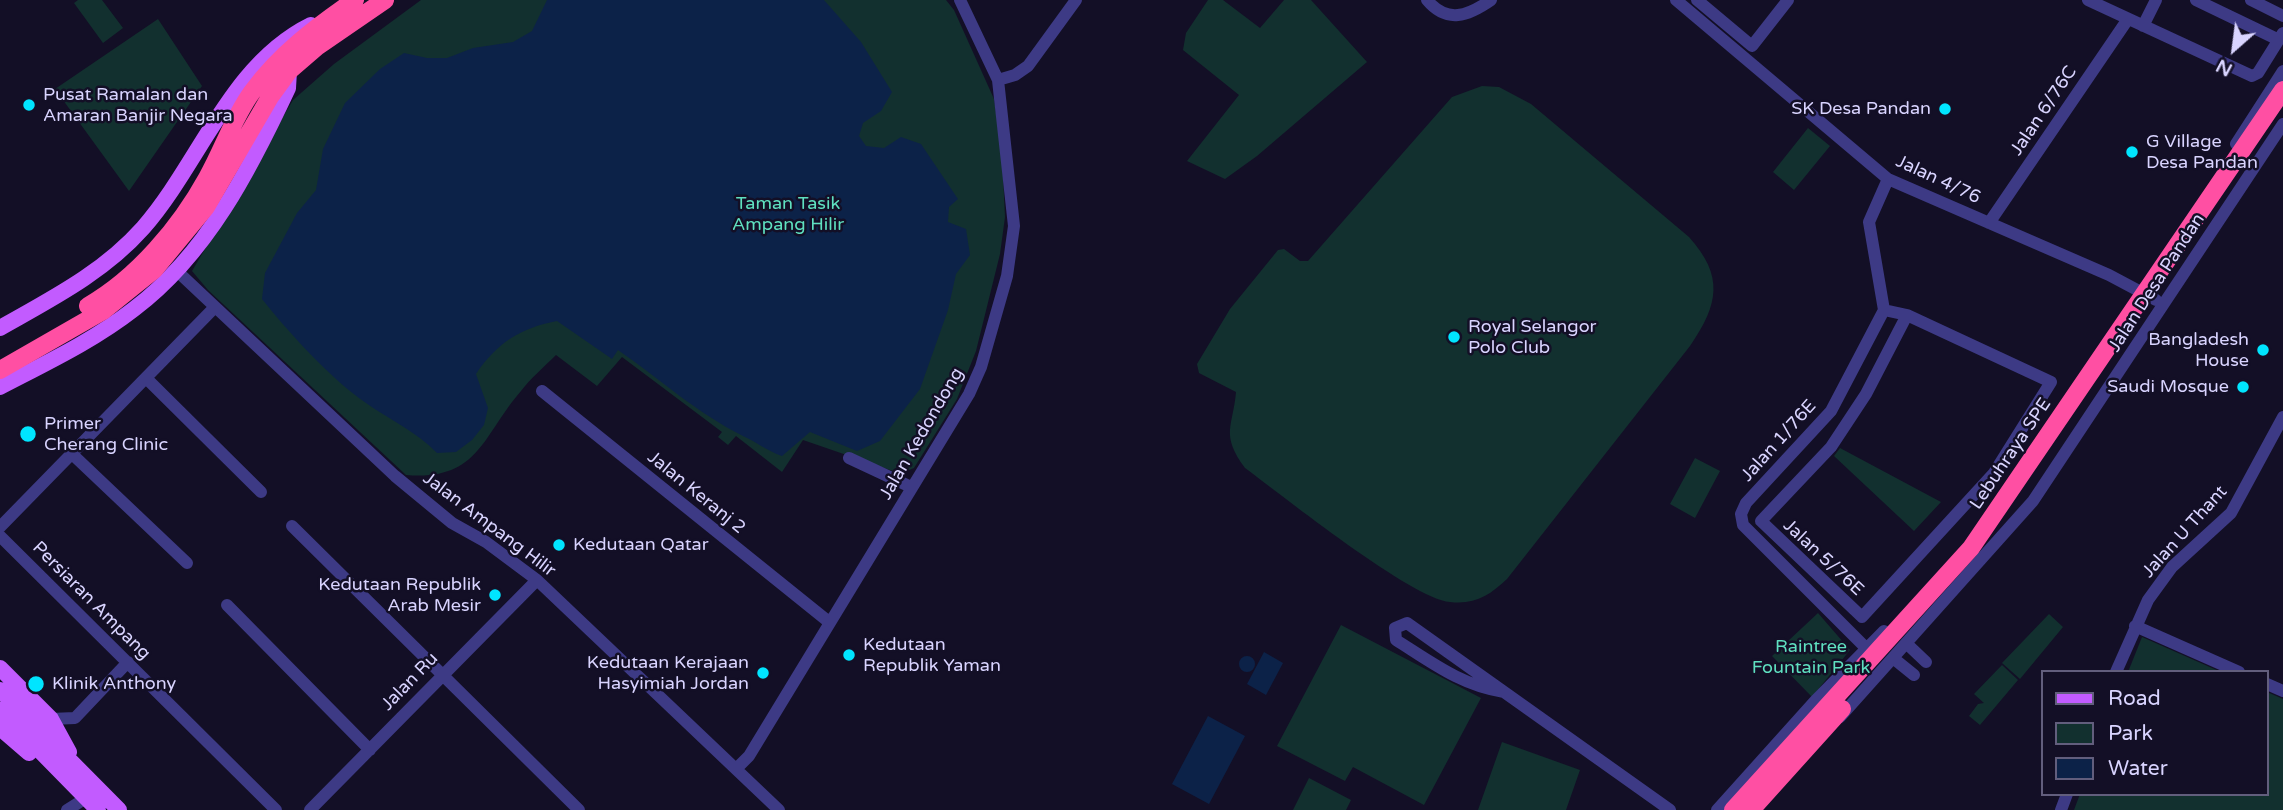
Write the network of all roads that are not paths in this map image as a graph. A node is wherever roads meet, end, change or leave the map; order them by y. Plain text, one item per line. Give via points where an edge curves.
1 (385, 0) edge
2 (1076, 0) edge
3 (1427, 0) edge
4 (1492, 0) edge
5 (1676, 0) edge
6 (1697, 0) edge
7 (1788, 0) edge
8 (2088, 0) edge
9 (2156, 0) edge
10 (2196, 0) edge
11 (2251, 0) edge
12 (965, 2) edge
13 (348, 5) edge
14 (2283, 16) edge
15 (2128, 19) junction
16 (2143, 26) junction
17 (2281, 36) edge
18 (289, 71) junction
19 (2283, 71) edge
20 (998, 80) junction
21 (2283, 90) edge
22 (2283, 96) edge
23 (2283, 112) edge
24 (2283, 124) edge
25 (230, 148) junction
26 (1888, 179) junction
27 (1989, 223) junction
28 (2199, 251) junction
29 (177, 271) junction
30 (2147, 295) junction
31 (215, 307) junction
32 (1884, 310) junction
33 (1907, 315) junction
34 (0, 328) edge
35 (2134, 349) junction
36 (0, 357) edge
37 (0, 370) edge
38 (146, 378) junction
39 (0, 387) edge
40 (542, 391) dead end
41 (2283, 417) edge
42 (71, 453) junction
43 (849, 458) dead end
44 (911, 487) junction
45 (261, 492) dead end
46 (292, 526) dead end
47 (0, 527) edge
48 (0, 536) edge
49 (187, 563) dead end
50 (537, 580) junction
51 (227, 604) dead end
52 (829, 622) junction
53 (2135, 626) junction
54 (1906, 643) junction
55 (1867, 649) junction
56 (1893, 658) junction
57 (128, 662) junction
58 (1926, 662) dead end
59 (0, 668) edge
60 (2117, 670) edge
61 (2234, 670) edge
62 (443, 673) junction
63 (1914, 675) dead end
64 (0, 690) edge
65 (1504, 692) junction
66 (0, 710) edge
67 (51, 719) junction
68 (0, 728) edge
69 (370, 750) junction
70 (736, 769) junction
71 (75, 777) junction
72 (86, 798) junction
73 (67, 810) edge
74 (98, 810) edge
75 (119, 810) edge
76 (276, 810) edge
77 (310, 810) edge
78 (579, 810) edge
79 (779, 810) edge
80 (1670, 810) edge
81 (1717, 810) edge
82 (1733, 810) edge
83 (1751, 810) edge
84 (1757, 810) edge

1 - 18 highway
2 - 20 street via 1028,66
3 - 4 street via 1442,15 1452,17
5 - 26 street, Jalan 4/76
6 - 7 street via 1752,46
8 - 15 street
9 - 16 street
10 - 17 street
11 - 14 street
12 - 20 street, Jalan Kedondong
13 - 25 highway via 277,61 250,94
13 - 34 main road via 286,41 251,72 183,177 118,254 88,278
15 - 16 street
15 - 27 street, Jalan 6/76C
16 - 17 street via 2252,76
18 - 25 highway
18 - 29 main road via 288,88 229,200
19 - 30 street, Jalan Desa Pandan
20 - 44 street, Jalan Kedondong via 1009,162 1013,251 977,376
21 - 82 highway, Lebuhraya SPE via 1971,548
22 - 30 street, Jalan Desa Pandan
23 - 83 highway, Lebuhraya SPE via 1980,554
24 - 28 street, Jalan Desa Pandan
25 - 36 highway via 144,261 96,301
25 - 37 highway via 191,228 147,277 103,311
26 - 27 street, Jalan 4/76
26 - 32 street via 1869,222
27 - 30 street, Jalan 4/76
28 - 30 street via 2163,298
28 - 35 street, Jalan Desa Pandan
29 - 31 street, Jalan Ampang Hilir
29 - 39 main road via 133,310 85,342
30 - 35 street via 2156,311
30 - 55 street, Jalan Desa Pandan via 1952,560
31 - 38 street
31 - 50 street, Jalan Ampang Hilir via 395,476 452,523
32 - 33 street
32 - 55 street, Jalan 1/76E via 1831,411 1741,514 1743,525
33 - 33 street, Jalan 5/76E via 1831,447 1761,522 1864,616 1994,473 2051,382
35 - 54 street, Jalan Desa Pandan via 2033,501
38 - 42 street
38 - 45 street
40 - 52 street, Jalan Keranj 2
41 - 53 street, Jalan U Thant via 2235,507 2172,568
42 - 47 street
42 - 49 street
43 - 44 street
44 - 52 street, Jalan Kedondong
46 - 62 street
48 - 57 street, Persiaran Ampang
50 - 62 street, Jalan Ru
50 - 70 street, Jalan Ampang Hilir
51 - 69 street
52 - 70 street, Jalan Kedondong via 749,756
53 - 60 street, Jalan U Thant
53 - 61 street
54 - 56 street, Jalan Desa Pandan
54 - 58 street
55 - 81 street, Jalan Desa Pandan
56 - 63 street
56 - 84 street, Jalan Desa Pandan
57 - 67 street via 75,718
57 - 76 street, Persiaran Ampang
59 - 67 main road
62 - 69 street, Jalan Ru
62 - 78 street
64 - 71 main road
65 - 65 street via 1477,688 1396,640 1395,628 1407,623
65 - 80 street
66 - 71 main road
67 - 71 main road
68 - 71 main road
69 - 77 street, Jalan Ru
70 - 79 street, Jalan Ampang Hilir
71 - 72 main road
71 - 75 main road
72 - 73 street
72 - 74 main road

